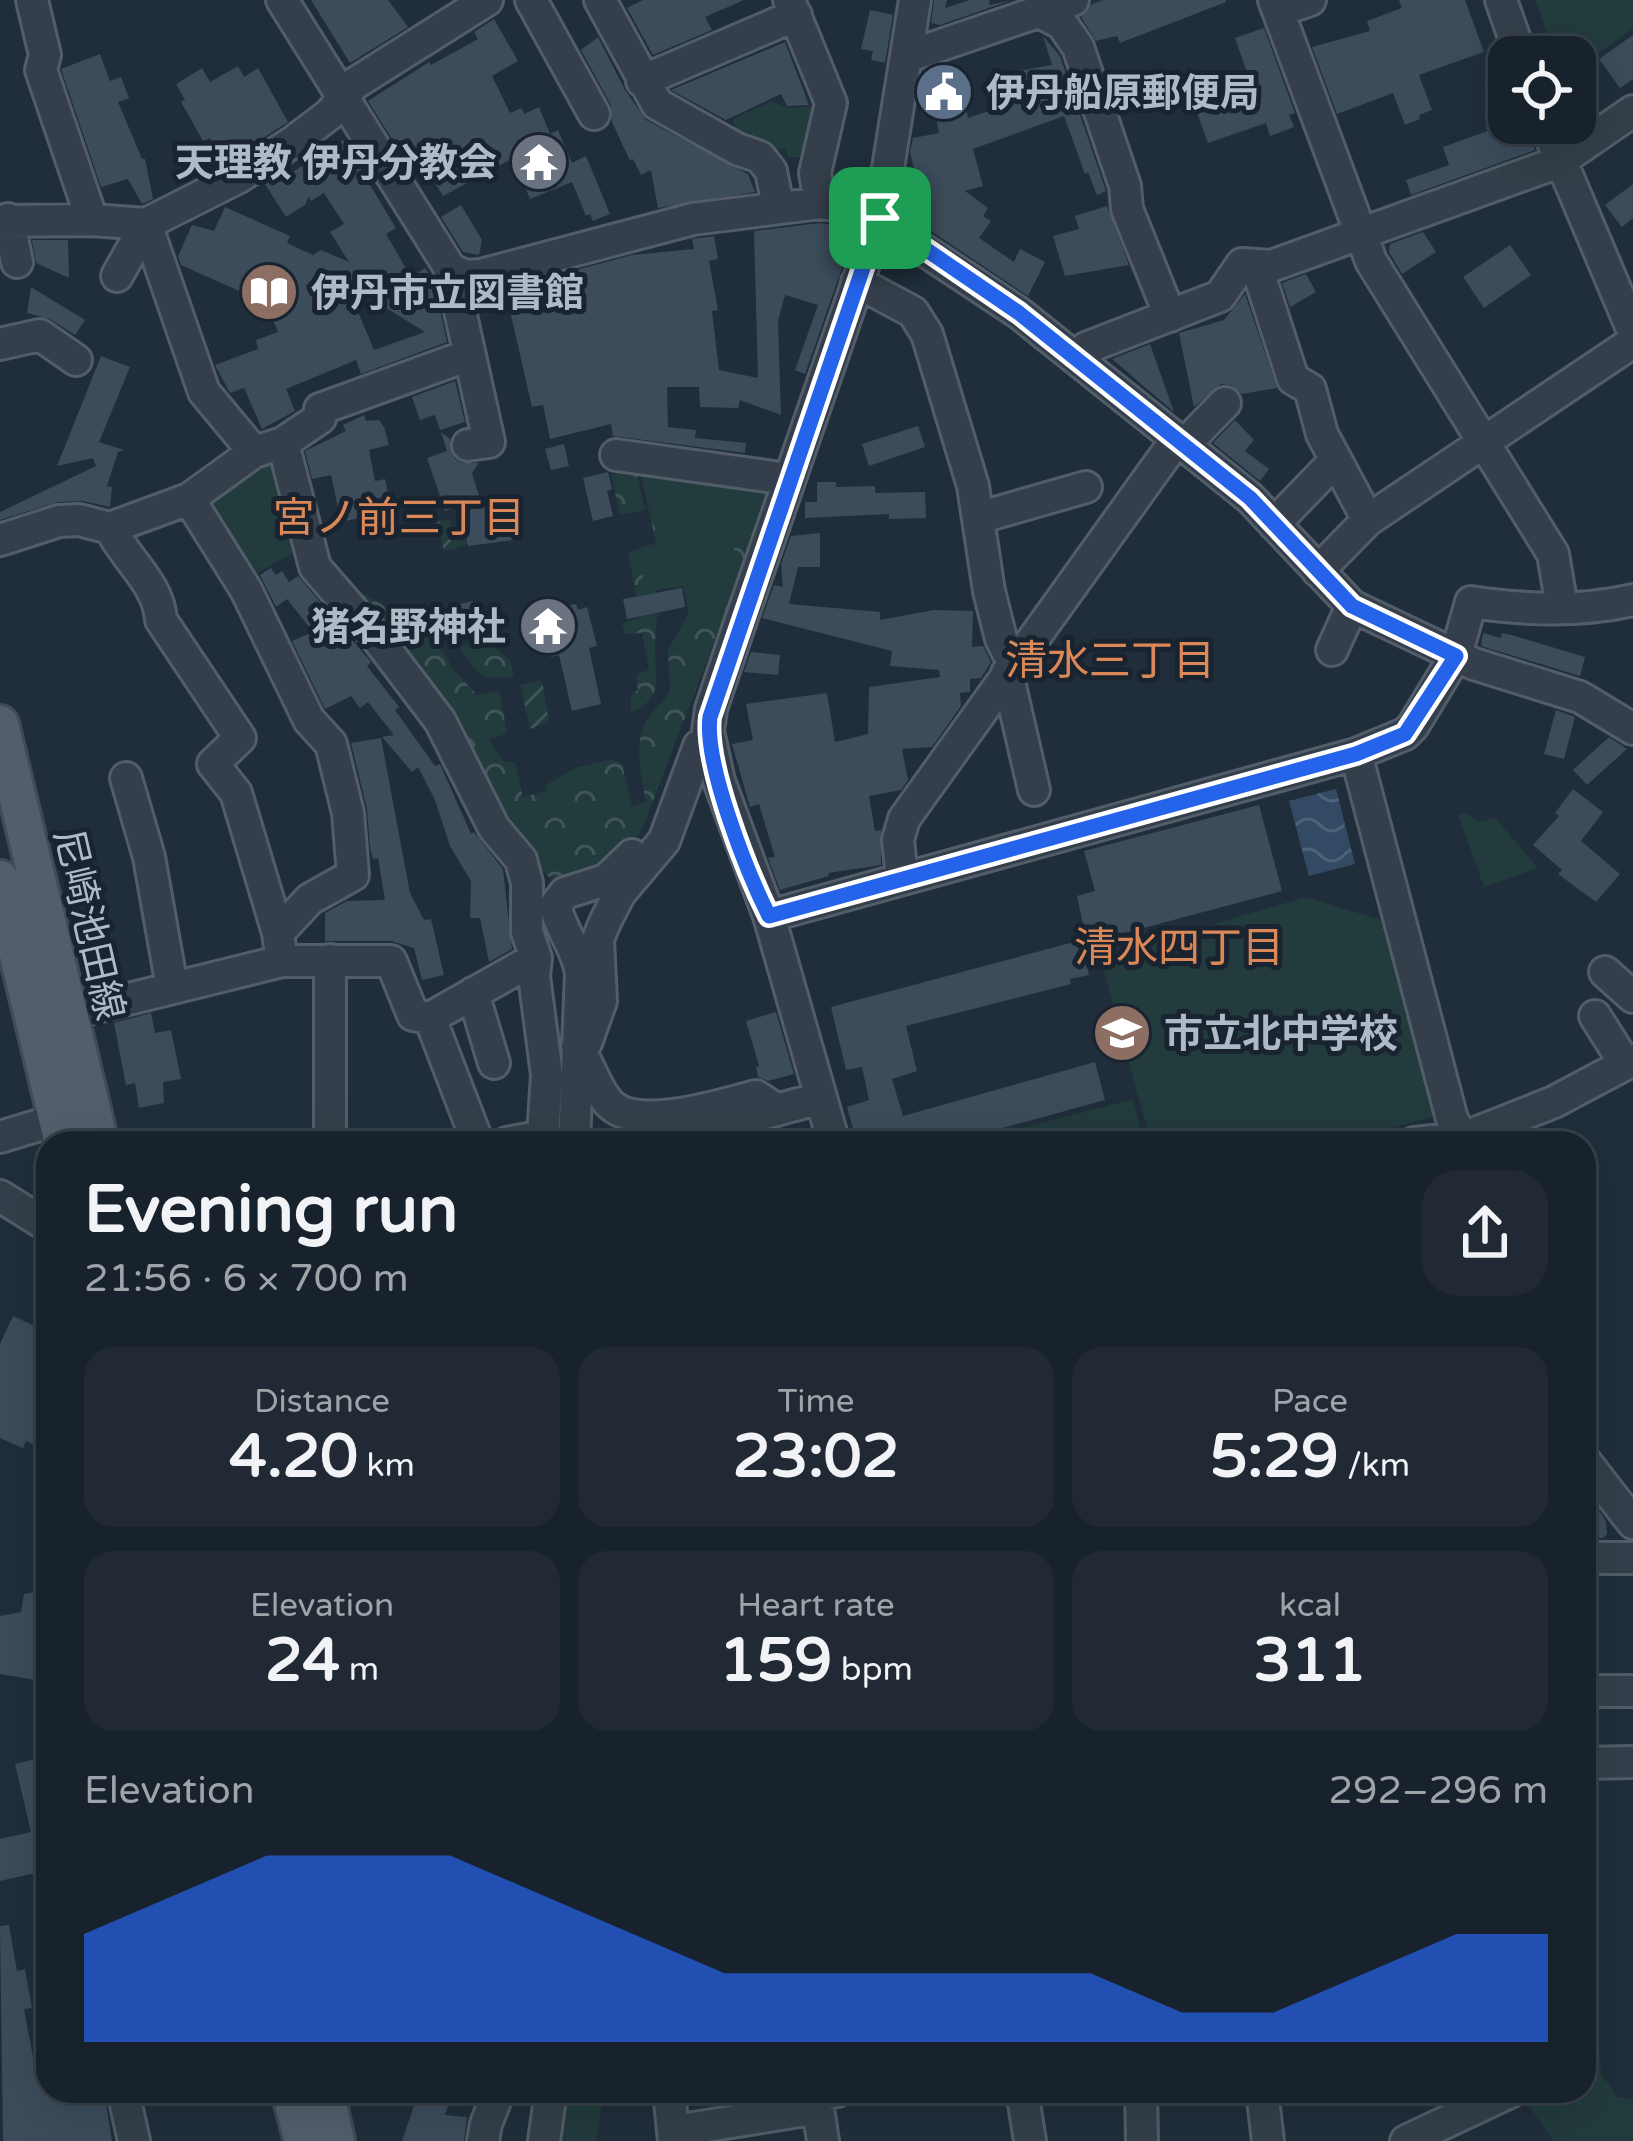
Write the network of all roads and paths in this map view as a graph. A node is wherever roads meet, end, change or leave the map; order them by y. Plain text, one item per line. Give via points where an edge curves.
1 (32, 0) edge
2 (282, 0) edge
3 (488, 0) edge
4 (531, 0) edge
5 (600, 0) edge
6 (915, 0) edge
7 (1072, 0) edge
8 (1310, 0) edge
9 (1501, 0) edge
10 (1276, 5) edge
11 (793, 8) edge
12 (1040, 11) junction
13 (1514, 36) edge
14 (906, 57) junction
15 (643, 81) junction
16 (343, 100) junction
17 (1633, 111) edge
18 (594, 115) dead end
19 (1553, 144) edge
20 (1559, 162) junction
21 (820, 203) junction
22 (778, 206) junction
23 (880, 218) junction
24 (4, 220) edge
25 (92, 220) junction
26 (146, 224) junction
27 (1360, 237) junction
28 (17, 262) dead end
29 (1258, 268) junction
30 (452, 270) junction
31 (117, 276) dead end
32 (857, 282) junction
33 (1170, 316) junction
34 (1633, 331) edge
35 (1633, 342) edge
36 (0, 344) edge
37 (469, 355) junction
38 (1077, 359) junction
39 (76, 360) dead end
40 (1225, 404) dead end
41 (1180, 442) junction
42 (1482, 443) junction
43 (468, 445) dead end
44 (269, 447) junction
45 (616, 455) dead end
46 (1335, 460) junction
47 (788, 479) junction
48 (1086, 488) dead end
49 (189, 500) junction
50 (978, 518) junction
51 (1367, 520) junction
52 (1274, 524) junction
53 (110, 528) junction
54 (0, 540) edge
55 (1318, 571) junction
56 (1633, 600) edge
57 (1352, 606) junction
58 (1562, 607) junction
59 (1332, 650) dead end
60 (1456, 656) junction
61 (1011, 668) junction
62 (0, 724) edge
63 (1633, 730) edge
64 (702, 747) junction
65 (1356, 754) junction
66 (126, 778) dead end
67 (1034, 790) dead end
68 (902, 877) junction
69 (0, 879) edge
70 (769, 916) junction
71 (280, 947) junction
72 (536, 958) junction
73 (330, 960) junction
74 (1605, 972) dead end
75 (172, 987) junction
76 (473, 993) junction
77 (1633, 997) edge
78 (419, 1012) junction
79 (68, 1014) junction
80 (1595, 1016) dead end
81 (405, 1040) dead end
82 (578, 1047) junction
83 (1630, 1061) edge
84 (494, 1063) dead end
85 (821, 1098) junction
86 (777, 1110) junction
87 (59, 1131) edge
88 (97, 1131) edge
89 (330, 1131) edge
90 (473, 1131) edge
91 (544, 1131) edge
92 (574, 1131) edge
93 (717, 1131) edge
94 (831, 1131) edge
95 (1459, 1131) edge
96 (1487, 1131) edge
97 (36, 1133) edge
98 (0, 1137) edge
99 (0, 1196) edge
100 (36, 1218) edge
101 (1596, 1475) edge
102 (1633, 1522) edge
103 (1596, 1558) edge
104 (1633, 1558) edge
105 (1596, 1691) edge
106 (1633, 1691) edge
107 (1633, 1762) edge
108 (1596, 1763) edge
109 (126, 2103) edge
110 (294, 2103) edge
111 (321, 2103) edge
112 (495, 2103) edge
113 (549, 2103) edge
114 (670, 2103) edge
115 (811, 2103) edge
116 (828, 2103) edge
117 (1024, 2103) edge
118 (1142, 2103) edge
119 (1263, 2103) edge
120 (1492, 2103) edge
121 (1440, 2134) edge
122 (674, 2136) edge
123 (307, 2140) edge
124 (134, 2141) edge
125 (484, 2141) edge
126 (544, 2141) edge
127 (823, 2141) edge
128 (1030, 2141) edge
129 (1142, 2141) edge
130 (1268, 2141) edge
131 (1406, 2141) edge

1 - 25 street via 45,55 40,70
2 - 16 street
3 - 16 street via 354,84
4 - 18 street
5 - 15 street
6 - 14 street
7 - 12 street
8 - 10 street
9 - 13 street
10 - 27 street
11 - 15 street
11 - 21 street via 831,103 814,173
12 - 14 street
12 - 33 street via 1078,47 1127,209
14 - 23 street
15 - 22 street via 668,113 760,157
16 - 26 street via 239,177
16 - 30 street
17 - 20 street
19 - 20 street
20 - 27 street
20 - 34 street
21 - 22 street
21 - 23 street
22 - 30 street via 651,227 481,275
23 - 32 street
23 - 38 street
24 - 25 street
24 - 28 street
25 - 26 street
26 - 31 street
26 - 44 street via 204,392
27 - 29 street
27 - 42 street
29 - 33 street via 1242,264 1220,296
29 - 46 street via 1280,347 1293,379 1310,388
30 - 37 street
32 - 47 street
32 - 50 street via 922,324
33 - 38 street via 1086,348
35 - 42 street
36 - 39 street via 40,335
37 - 43 street via 489,442
37 - 44 street via 320,409 320,418
38 - 41 street
40 - 41 street
41 - 52 street
41 - 61 street
42 - 51 street
42 - 58 street via 1553,554
44 - 49 street
44 - 72 street via 315,567 440,722 494,828 521,860
45 - 47 street
46 - 51 street
46 - 52 street
47 - 64 street
48 - 50 street
49 - 53 street
49 - 71 street via 246,590 309,719 331,744 348,813 353,875 310,898
50 - 61 street
51 - 55 street
52 - 55 street
53 - 54 street via 58,521
53 - 71 street via 240,738 210,760 236,793
55 - 57 street
56 - 58 street
57 - 59 street
57 - 60 street
58 - 60 street via 1471,602
60 - 63 street via 1580,697
60 - 65 street via 1405,734
61 - 67 street
61 - 68 street via 904,819
62 - 79 main road, 尼崎池田線
64 - 70 street
64 - 82 street via 664,841 620,893 598,939 600,1006
64 - 82 street via 682,749 649,830 626,861 555,906 579,960
65 - 68 street
65 - 95 street
66 - 75 street via 155,856
68 - 70 street
69 - 87 main road, 尼崎池田線
70 - 85 street
71 - 73 street
71 - 75 street
72 - 76 street
72 - 91 street
73 - 78 street via 392,961
73 - 89 street
74 - 77 street
75 - 79 street
76 - 78 street
76 - 84 street
78 - 81 street via 398,1011
78 - 90 street
79 - 88 main road, 尼崎池田線
80 - 83 street
82 - 86 street via 607,1102 623,1114 687,1113 756,1096
82 - 92 street
83 - 96 street
85 - 86 street
85 - 94 street
86 - 93 street
97 - 98 street
99 - 100 street
101 - 102 street
103 - 104 street
105 - 106 street
107 - 108 street
109 - 124 street
110 - 123 main road
111 - 123 main road
112 - 125 street
113 - 126 street
114 - 122 street
115 - 122 street
116 - 127 street
117 - 128 street
118 - 129 street
119 - 130 street
120 - 121 street
121 - 131 street

